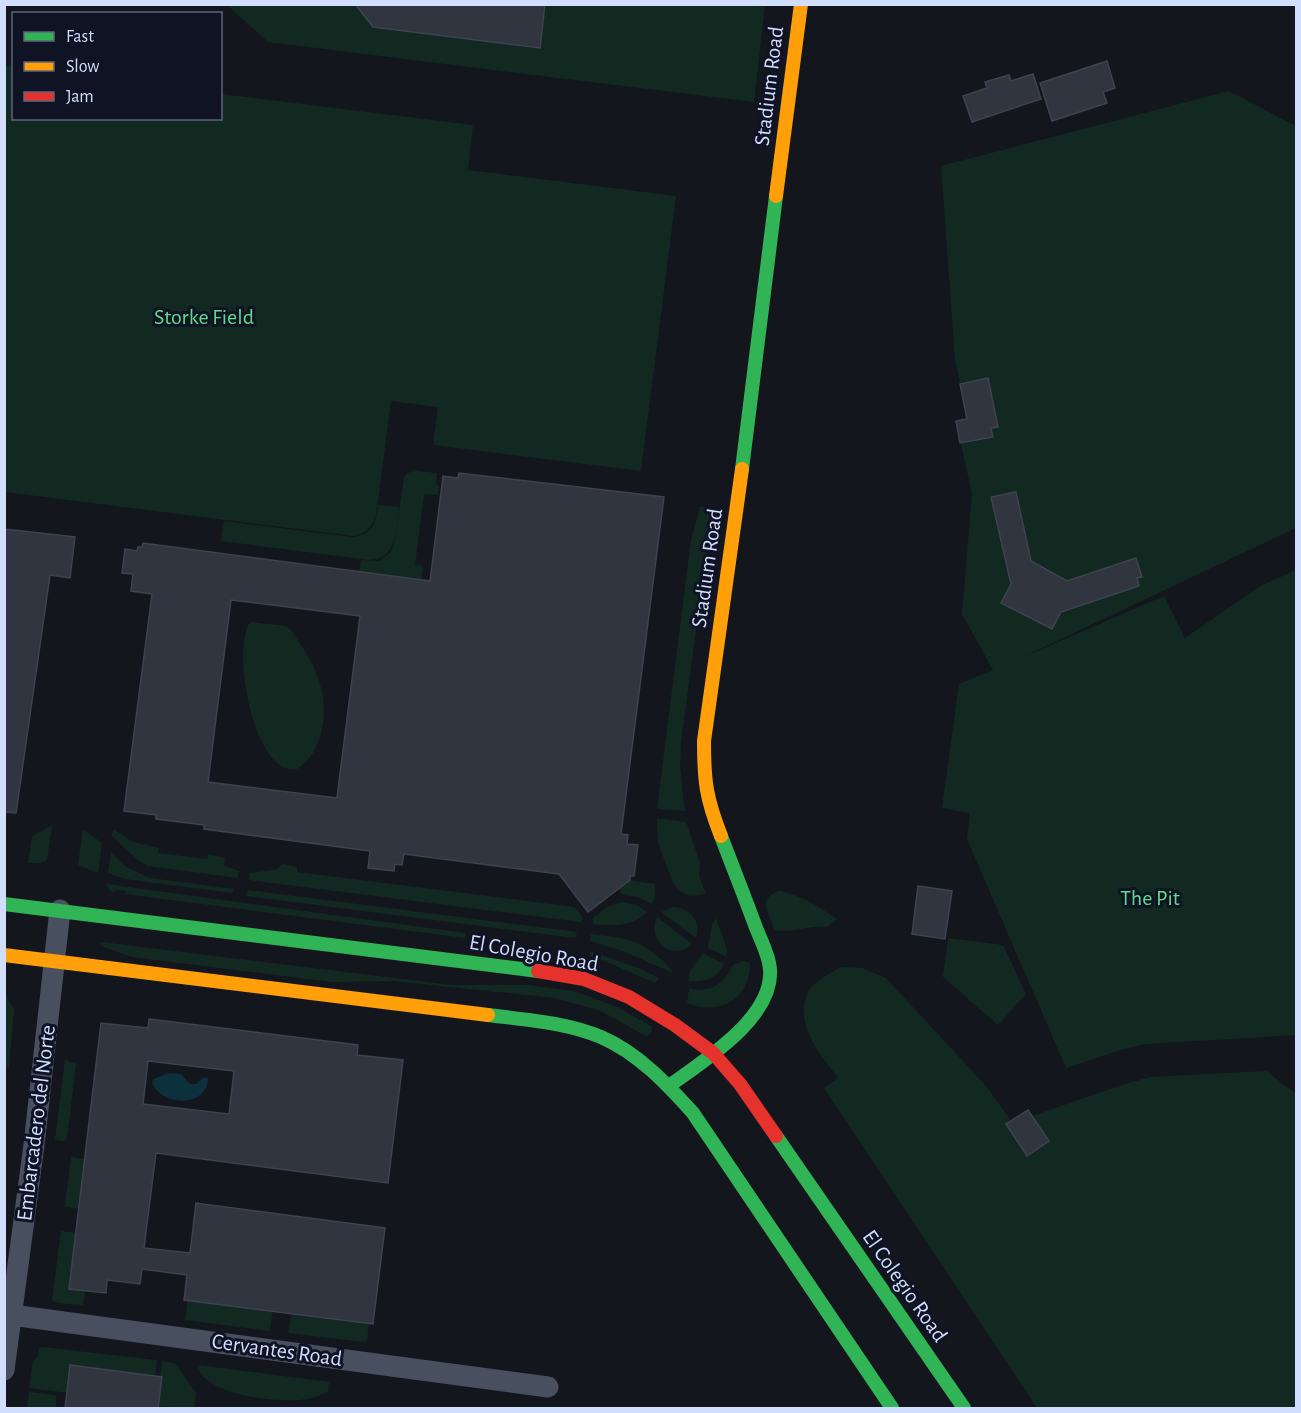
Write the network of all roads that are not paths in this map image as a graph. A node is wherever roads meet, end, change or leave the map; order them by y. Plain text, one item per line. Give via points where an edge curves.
1 (801, 4) edge
2 (4, 904) edge
3 (60, 910) junction
4 (4, 955) edge
5 (55, 962) junction
6 (712, 1053) junction
7 (669, 1086) junction
8 (8, 1315) edge
9 (4, 1370) edge
10 (548, 1387) dead end
11 (892, 1408) edge
12 (964, 1408) edge

1 - 6 main road, Stadium Road via 704,741 709,805 770,971 766,993 754,1016
2 - 3 main road, El Colegio Road
3 - 5 street, Embarcadero del Norte
3 - 6 main road, El Colegio Road via 584,979 629,997
4 - 5 main road
5 - 7 main road via 551,1023 589,1032 622,1049
5 - 8 street, Embarcadero del Norte
6 - 7 main road, Stadium Road
6 - 12 main road, El Colegio Road via 740,1084
7 - 11 main road via 693,1113
8 - 9 street, Embarcadero del Norte
8 - 10 street, Cervantes Road

